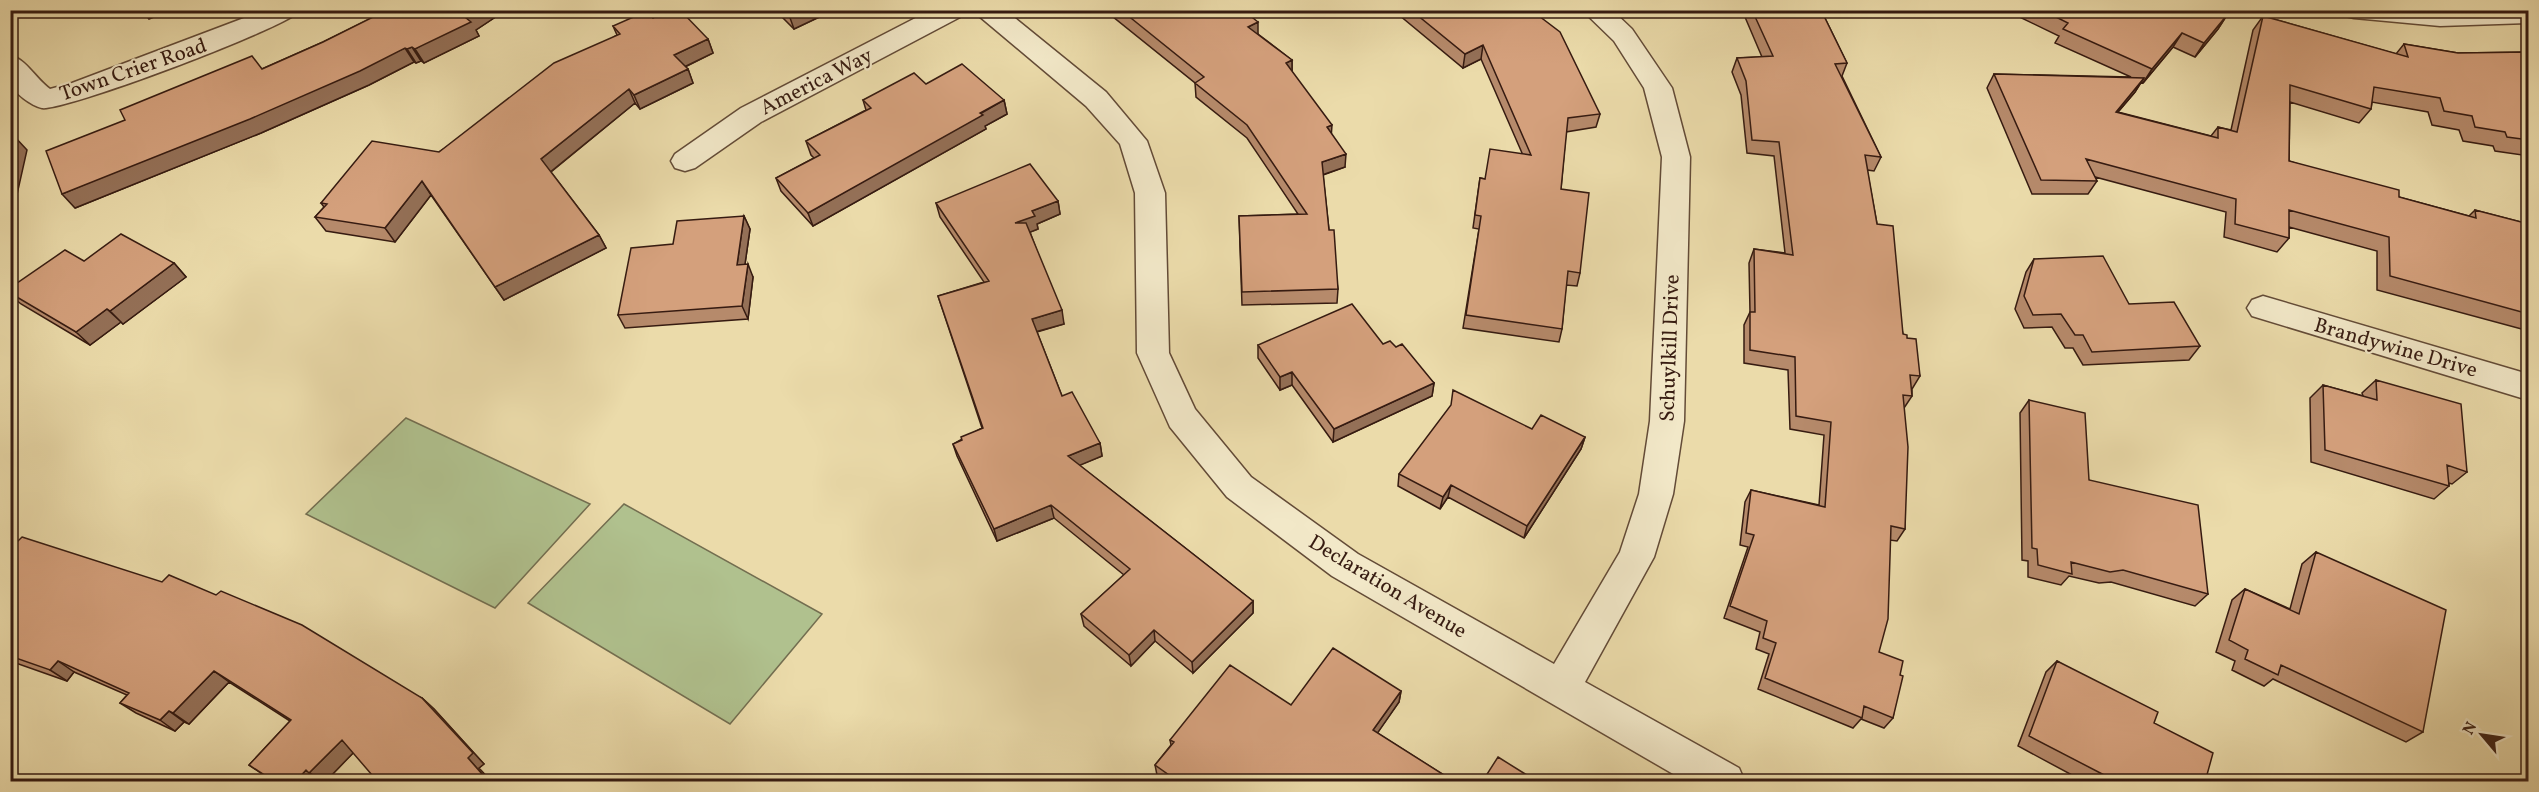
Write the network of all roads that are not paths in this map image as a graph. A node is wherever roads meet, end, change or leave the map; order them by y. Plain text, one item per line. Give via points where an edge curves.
1 (288, 10) edge
2 (953, 10) edge
3 (988, 10) edge
4 (1595, 10) edge
5 (2354, 10) edge
6 (2529, 15) edge
7 (10, 64) edge
8 (685, 161) dead end
9 (2263, 308) dead end
10 (2529, 387) edge
11 (1561, 687) junction
12 (1725, 782) edge

1 - 7 street, Town Crier Road via 79,91 45,99
2 - 8 street, America Way via 751,115
3 - 11 street, Declaration Avenue via 1096,99 1133,141 1150,193 1153,352 1182,417 1239,487 1345,565
4 - 11 street, Schuylkill Drive via 1623,34 1658,88 1676,157 1667,421 1656,494 1636,557
5 - 6 street via 2440,18
9 - 10 street, Brandywine Drive
11 - 12 street, Declaration Avenue

